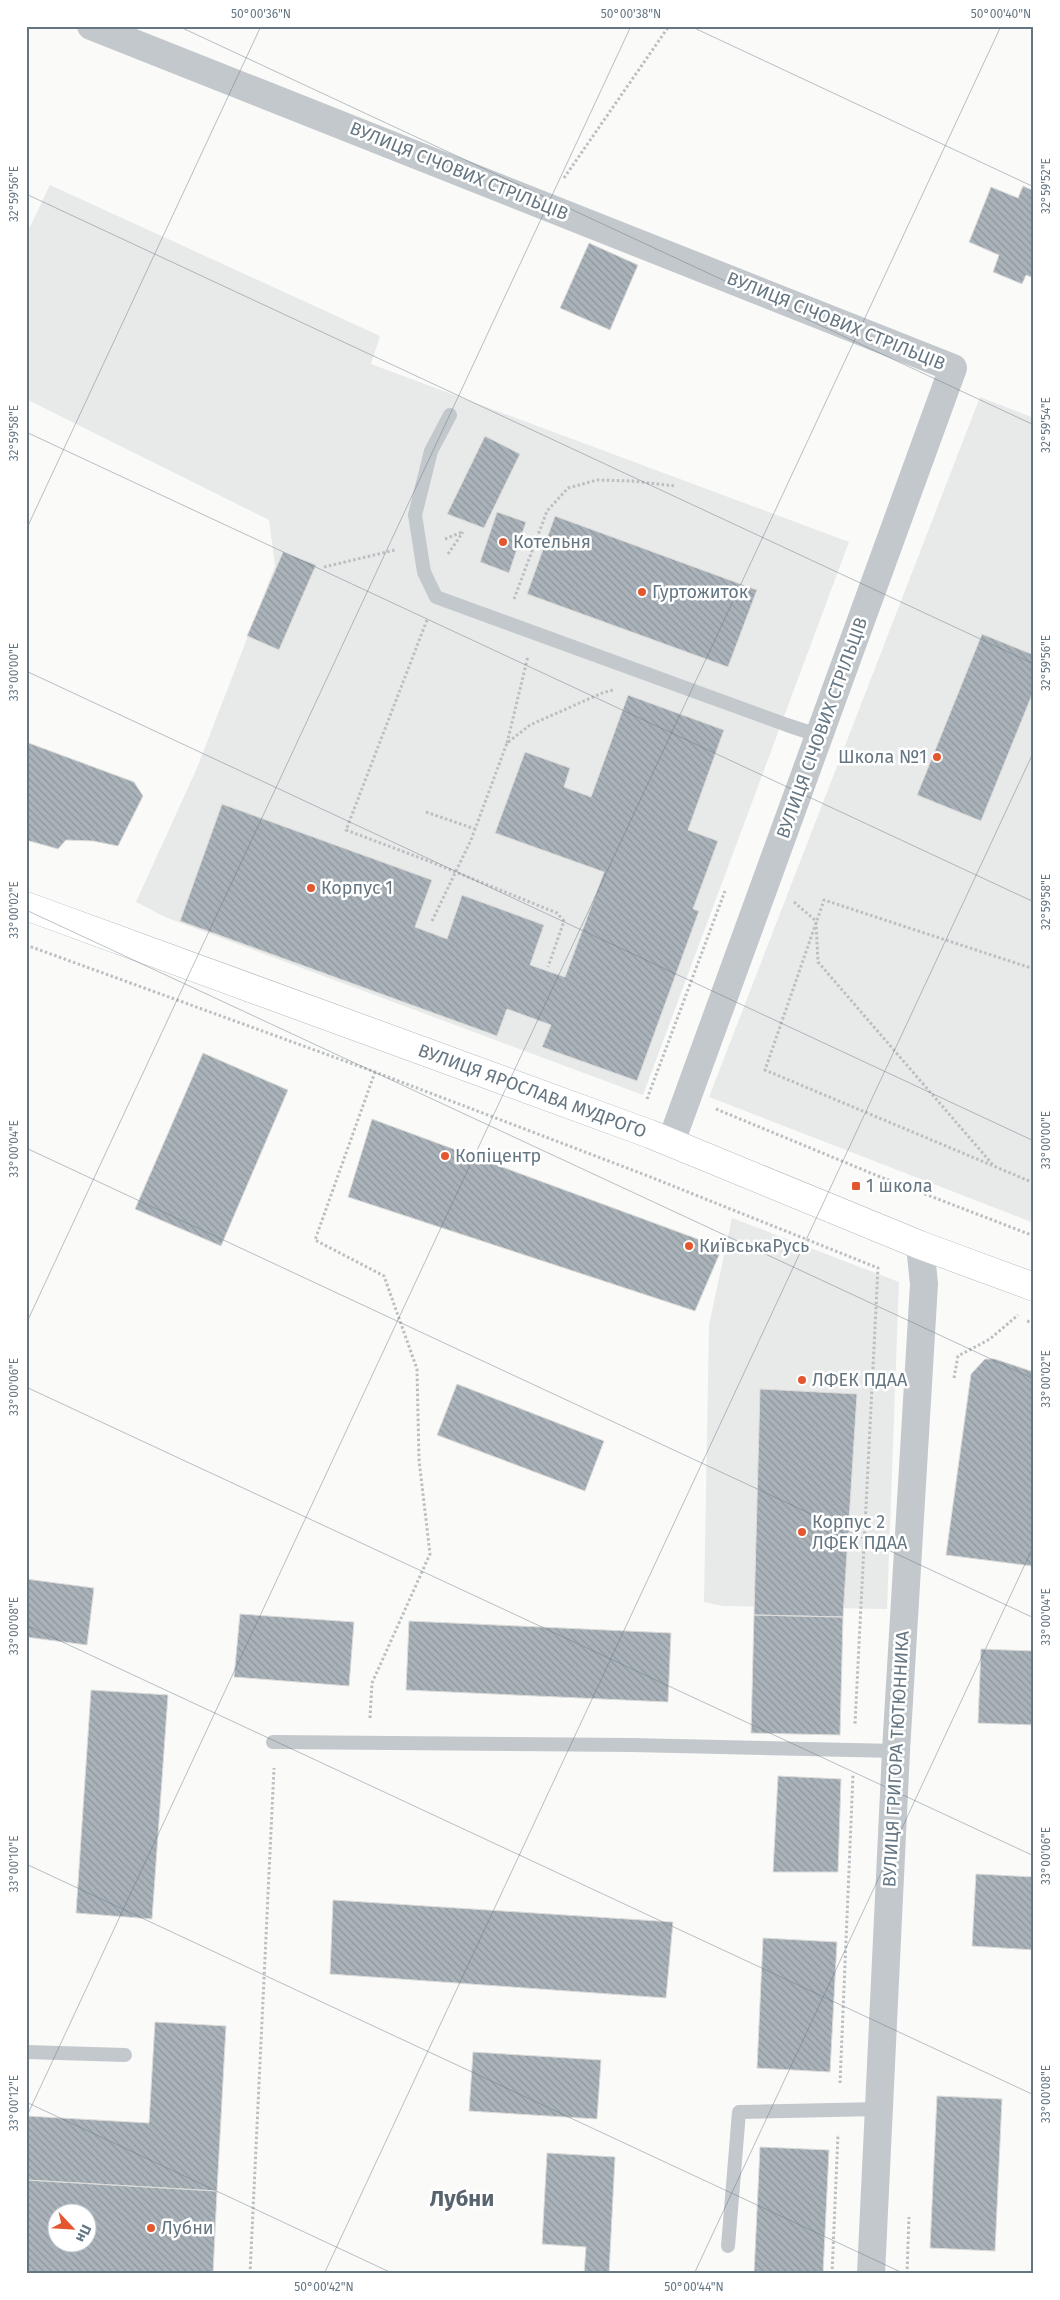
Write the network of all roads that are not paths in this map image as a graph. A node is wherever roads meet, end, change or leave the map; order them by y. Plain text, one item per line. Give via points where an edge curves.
1 (91, 26) edge
2 (450, 415) dead end
3 (820, 732) junction
4 (26, 906) edge
5 (660, 1138) junction
6 (920, 1245) junction
7 (1034, 1287) edge
8 (273, 1742) road end
9 (896, 1751) junction
10 (26, 2052) edge
11 (125, 2055) dead end
12 (880, 2109) junction
13 (728, 2246) dead end
14 (871, 2274) edge

1 - 3 street, ВУЛИЦЯ СІЧОВИХ СТРІЛЬЦІВ via 954,368
2 - 3 lane via 431,451 416,515 424,572 436,598 787,725
3 - 5 street, ВУЛИЦЯ СІЧОВИХ СТРІЛЬЦІВ via 686,1096
4 - 5 main road, ВУЛИЦЯ ЯРОСЛАВА МУДРОГО
5 - 6 main road, ВУЛИЦЯ ЯРОСЛАВА МУДРОГО
6 - 7 main road, ВУЛИЦЯ ЯРОСЛАВА МУДРОГО
6 - 9 street, ВУЛИЦЯ ГРИГОРА ТЮТЮННИКА via 924,1284
8 - 9 lane
9 - 12 street, ВУЛИЦЯ ГРИГОРА ТЮТЮННИКА
10 - 11 lane
12 - 13 lane via 738,2112
12 - 14 street, ВУЛИЦЯ ГРИГОРА ТЮТЮННИКА

